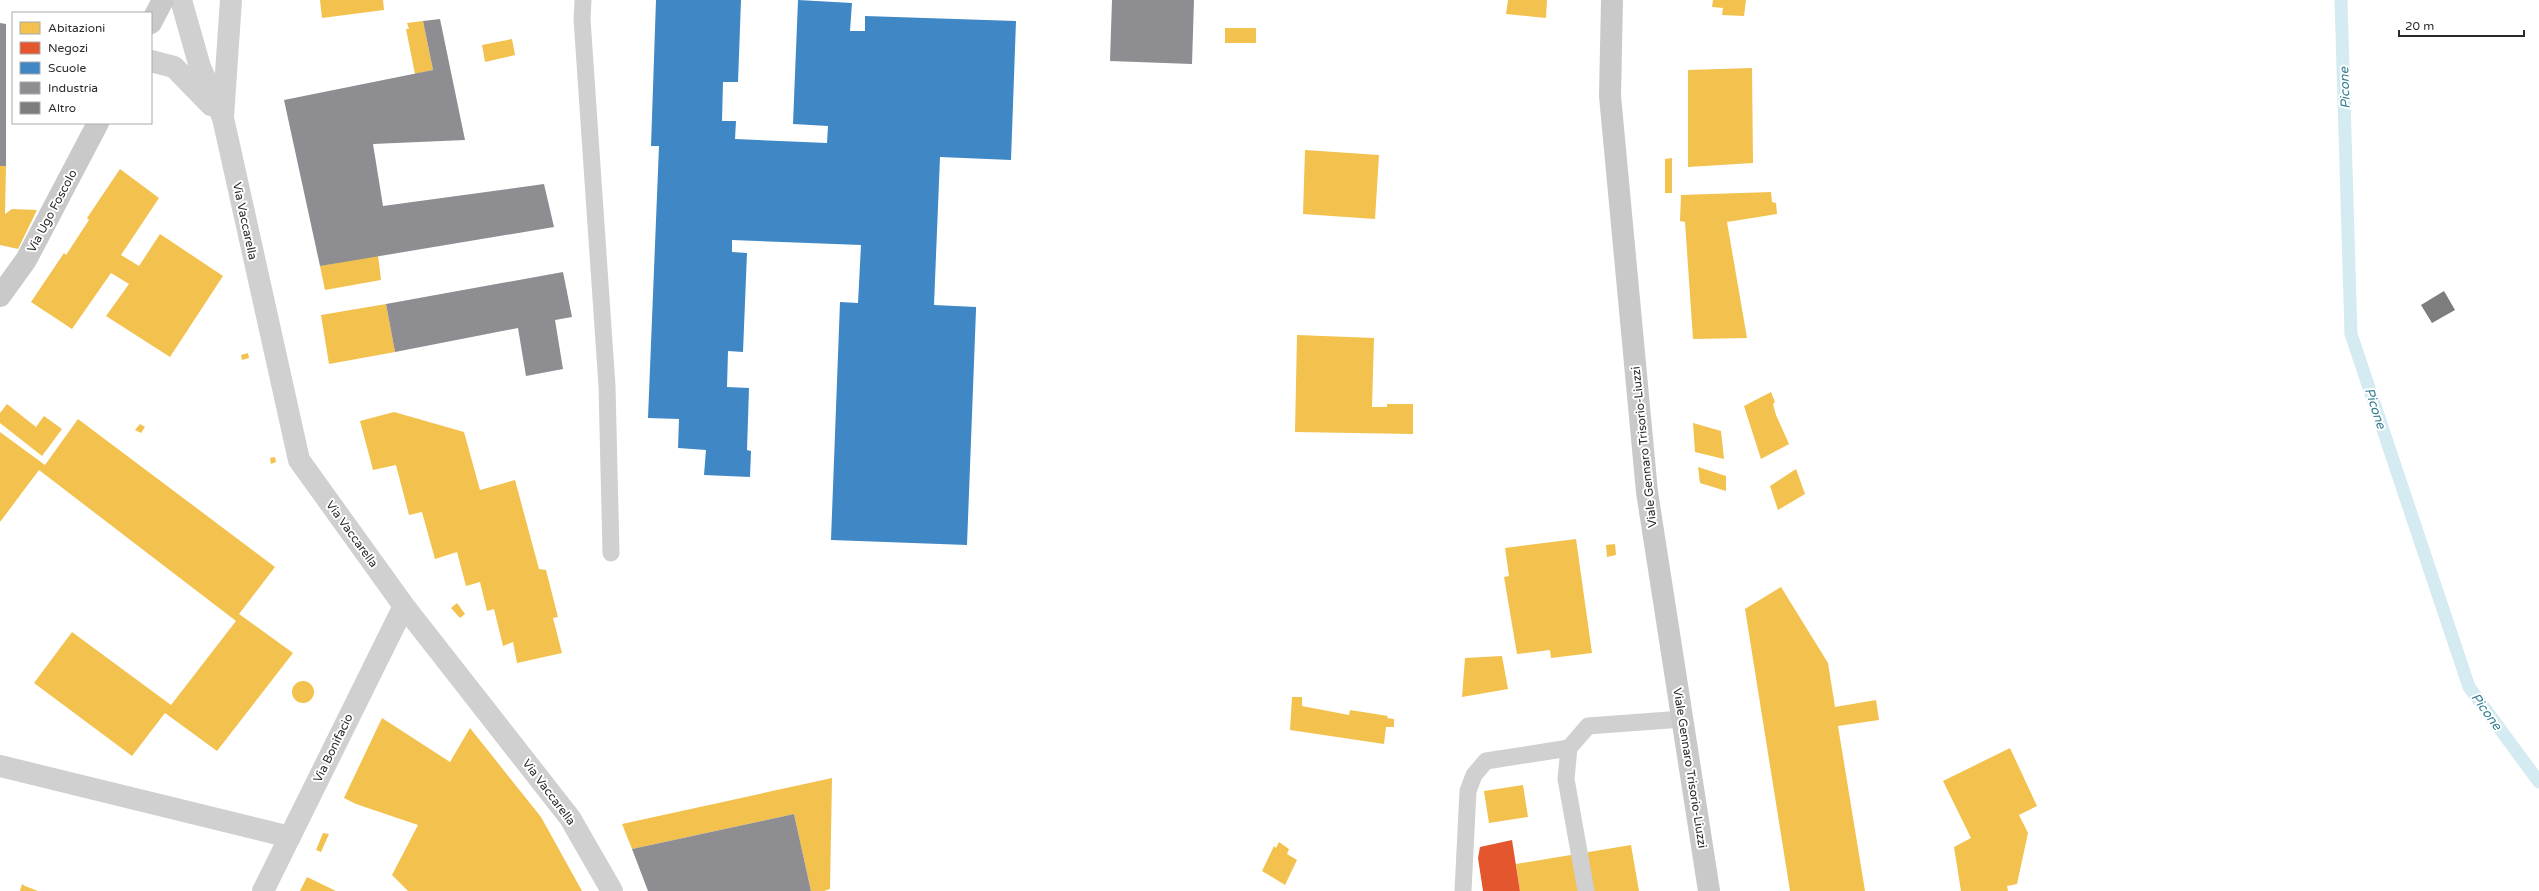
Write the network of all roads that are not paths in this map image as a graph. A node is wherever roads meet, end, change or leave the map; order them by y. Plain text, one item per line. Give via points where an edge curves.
1 (163, 0) edge
2 (181, 0) edge
3 (231, 0) edge
4 (583, 0) edge
5 (1612, 0) edge
6 (152, 21) edge
7 (152, 61) edge
8 (223, 118) junction
9 (97, 124) edge
10 (0, 296) edge
11 (611, 553) dead end
12 (404, 606) junction
13 (1682, 719) junction
14 (1569, 748) junction
15 (0, 766) edge
16 (290, 837) junction
17 (263, 891) edge
18 (612, 891) edge
19 (1463, 891) edge
20 (1586, 891) edge
21 (1709, 891) edge

1 - 6 main road
2 - 8 street, Via Vaccarella via 200,67
3 - 8 street, Via Vaccarella
4 - 11 lane via 582,19 607,386
5 - 13 main road, Viale Gennaro Trisorio-Liuzzi via 1610,96 1646,484
7 - 8 street via 174,67
8 - 12 street, Via Vaccarella via 299,460
9 - 10 main road, Via Ugo Foscolo via 26,260
12 - 16 street, Via Bonifacio
12 - 18 street, Via Vaccarella via 570,818
13 - 14 lane via 1588,726
13 - 21 main road, Viale Gennaro Trisorio-Liuzzi
14 - 19 lane via 1486,761 1474,775 1468,791
14 - 20 lane via 1566,779
15 - 16 street
16 - 17 street, Via Bonifacio

